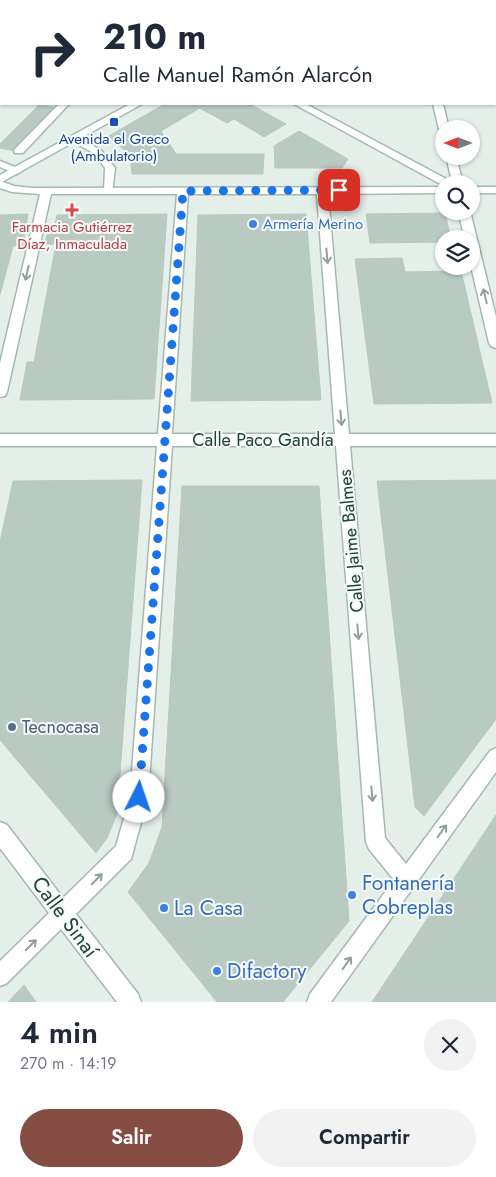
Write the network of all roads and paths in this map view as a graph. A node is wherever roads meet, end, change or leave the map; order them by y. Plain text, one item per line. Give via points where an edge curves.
1 (63, 105) edge
2 (135, 105) edge
3 (302, 105) edge
4 (438, 105) edge
5 (442, 120) edge
6 (75, 139) junction
7 (19, 151) dead end
8 (0, 164) edge
9 (17, 171) junction
10 (435, 177) edge
11 (0, 182) edge
12 (322, 190) junction
13 (435, 190) edge
14 (480, 190) edge
15 (496, 190) edge
16 (46, 191) junction
17 (108, 191) junction
18 (183, 191) junction
19 (480, 275) edge
20 (496, 343) edge
21 (0, 392) edge
22 (0, 440) edge
23 (165, 440) junction
24 (342, 440) junction
25 (496, 440) edge
26 (496, 757) edge
27 (0, 832) edge
28 (407, 880) junction
29 (63, 914) junction
30 (0, 976) edge
31 (130, 1002) edge
32 (318, 1002) edge

1 - 7 street
2 - 6 street
3 - 10 street
4 - 5 street
6 - 9 street
6 - 17 lane via 98,152 110,168
8 - 9 lane
9 - 11 street
11 - 16 street via 12,189
12 - 13 street
12 - 18 street
12 -> 24 street, Calle Jaime Balmes
14 - 15 street
16 - 17 street
16 -> 21 street
17 - 18 street
18 - 23 street
20 -> 19 street
22 - 23 street, Calle Paco Gandía
23 - 24 street, Calle Paco Gandía
29 -> 23 street via 124,852 139,797
24 - 25 street, Calle Paco Gandía
24 -> 28 street, Calle Jaime Balmes via 376,842
28 -> 26 street
27 - 29 street, Calle Sinaí
32 -> 28 street
30 -> 29 street
29 - 31 street, Calle Sinaí

